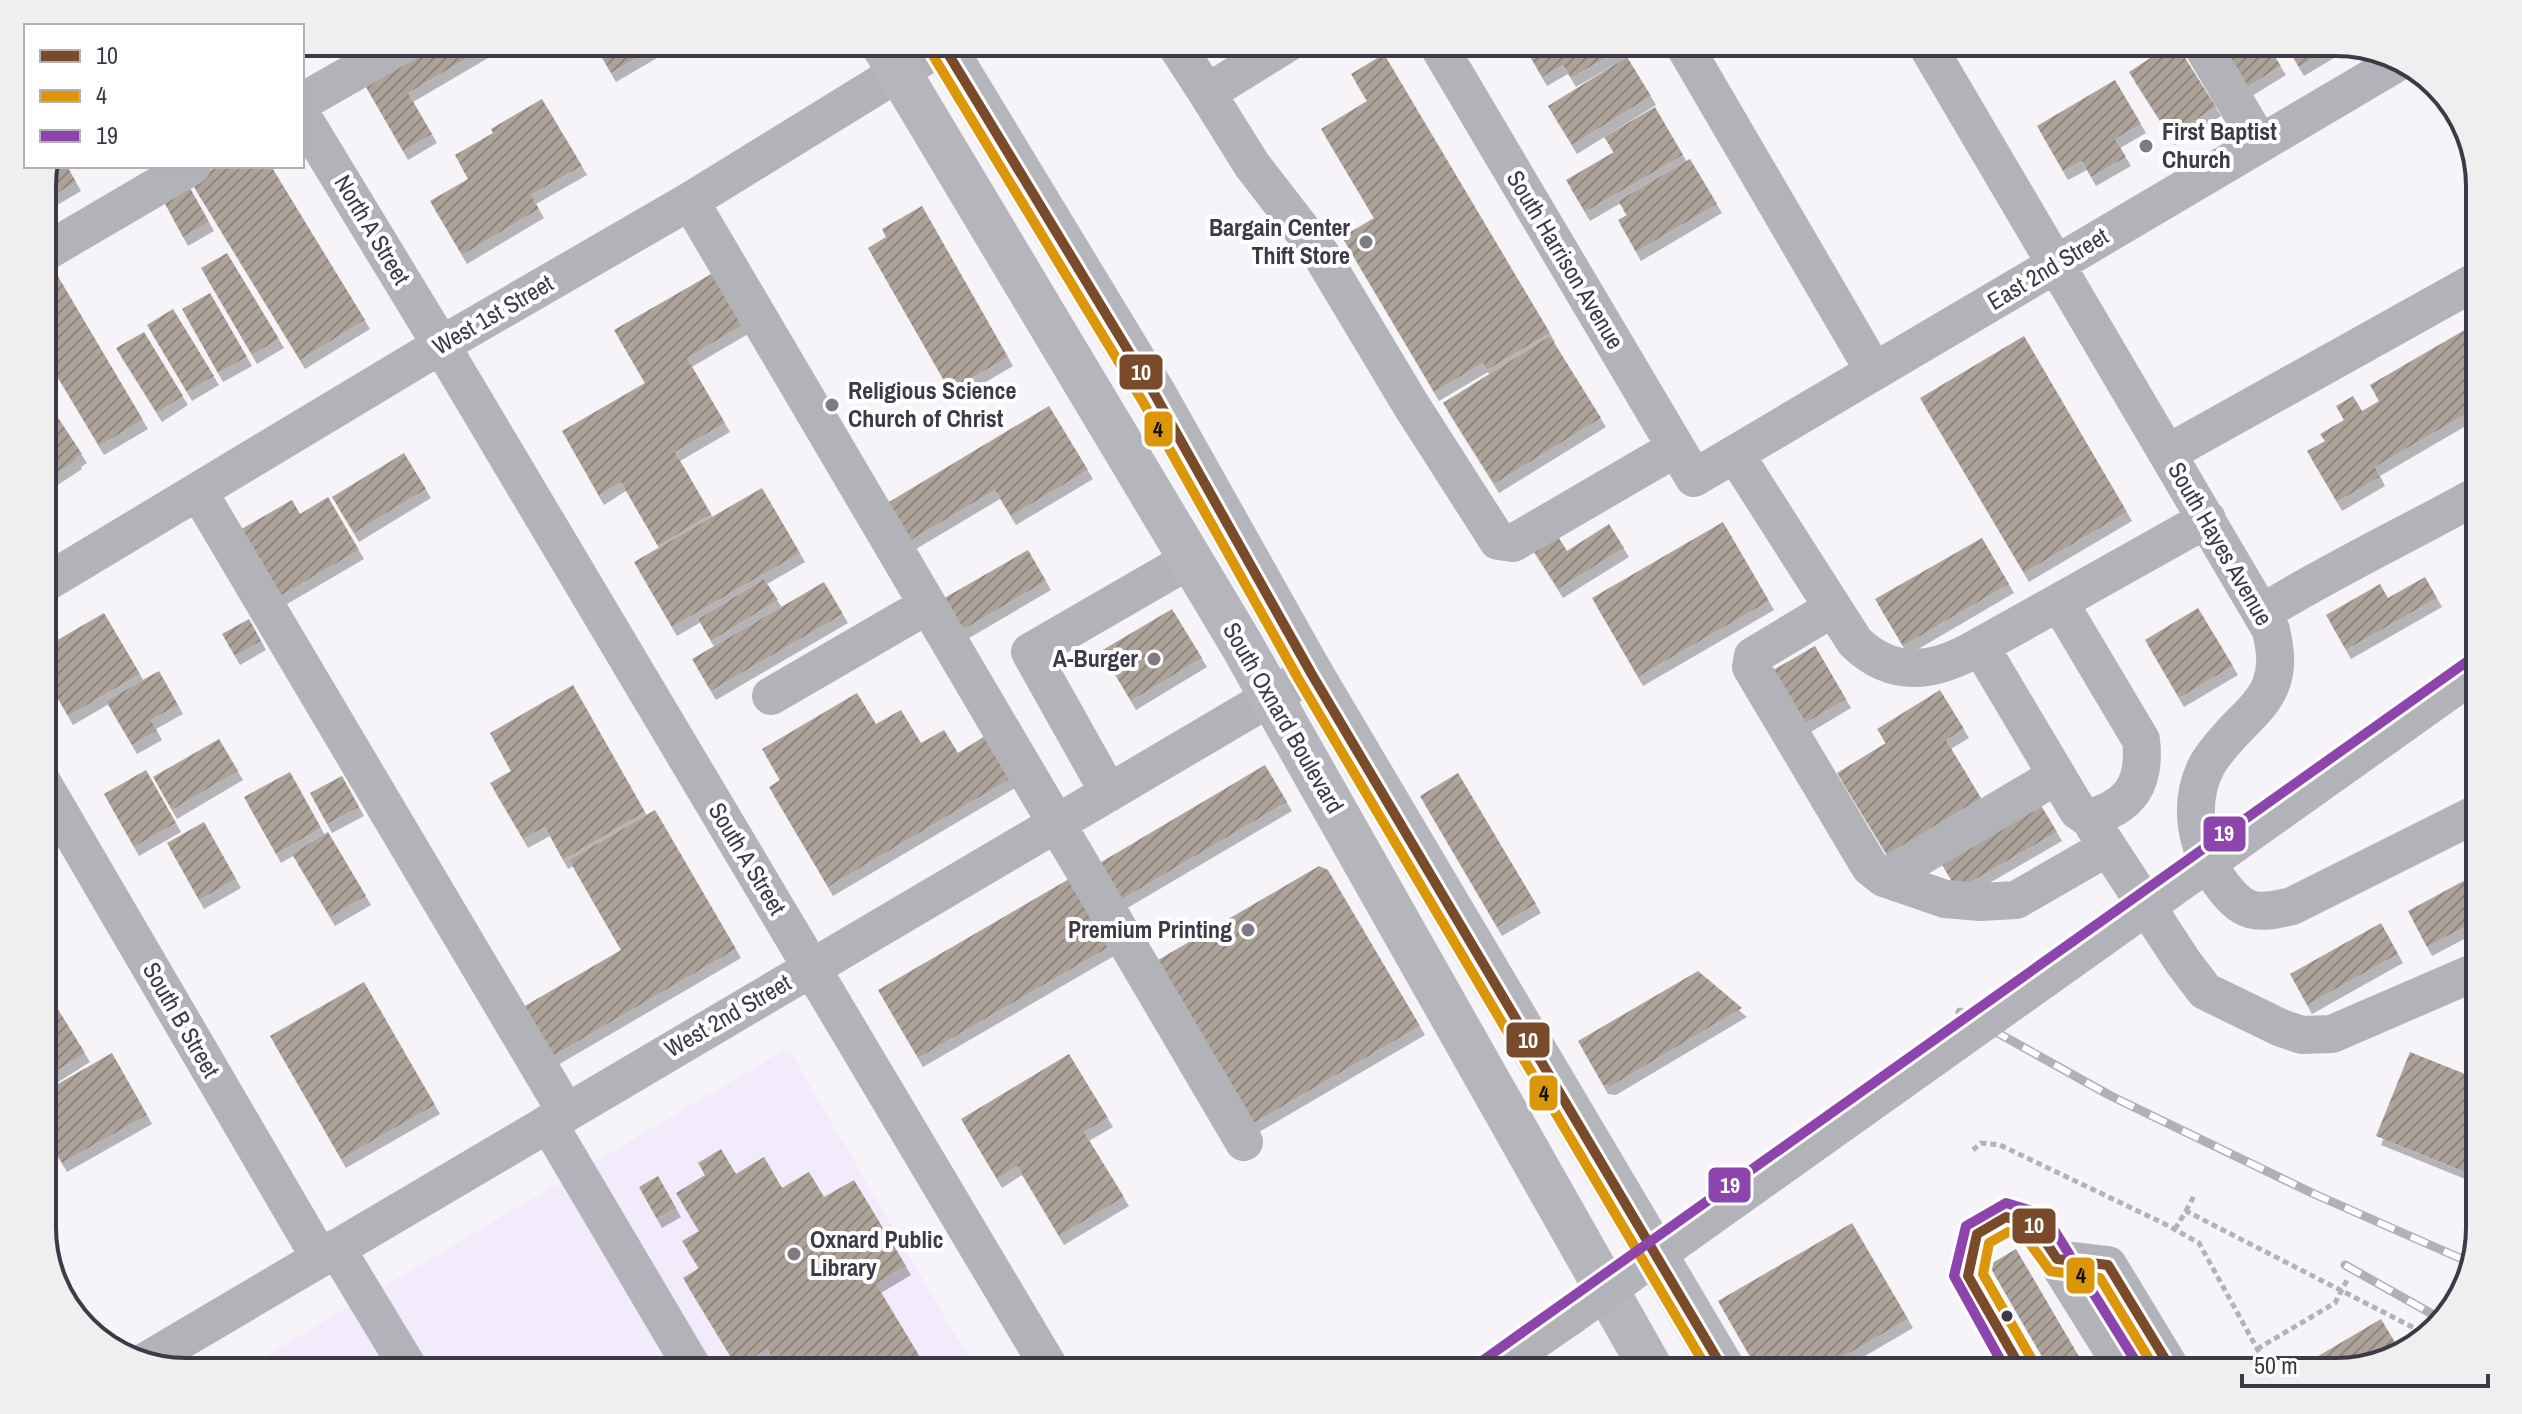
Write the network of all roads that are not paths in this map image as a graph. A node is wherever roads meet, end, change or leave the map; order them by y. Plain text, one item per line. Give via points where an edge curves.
1 (382, 56) edge
2 (949, 56) edge
3 (1183, 56) edge
4 (1266, 56) edge
5 (1444, 56) edge
6 (1690, 56) edge
7 (1933, 56) edge
8 (2208, 56) edge
9 (890, 57) edge
10 (2389, 67) edge
11 (1207, 93) junction
12 (304, 101) edge
13 (304, 119) edge
14 (2259, 142) junction
15 (189, 168) edge
16 (690, 201) junction
17 (56, 246) edge
18 (2055, 265) junction
19 (2466, 287) edge
20 (441, 345) junction
21 (1874, 371) junction
22 (2168, 453) junction
23 (1735, 454) junction
24 (1685, 463) junction
25 (198, 491) junction
26 (2466, 502) edge
27 (2207, 519) junction
28 (1191, 559) junction
29 (56, 577) edge
30 (2059, 602) junction
31 (926, 606) junction
32 (1833, 608) junction
33 (2262, 613) junction
34 (1980, 646) junction
35 (1311, 673) junction
36 (2466, 679) edge
37 (771, 696) dead end
38 (1272, 697) junction
39 (2056, 776) junction
40 (2197, 791) junction
41 (1109, 793) junction
42 (2128, 796) junction
43 (56, 805) edge
44 (2466, 819) edge
45 (1058, 822) junction
46 (2098, 832) junction
47 (1884, 878) junction
48 (811, 968) junction
49 (2466, 976) edge
50 (557, 1118) junction
51 (1244, 1142) dead end
52 (328, 1253) junction
53 (2057, 1259) junction
54 (157, 1355) edge
55 (401, 1358) edge
56 (687, 1358) edge
57 (1044, 1358) edge
58 (1510, 1358) edge
59 (1636, 1358) edge
60 (1717, 1358) edge
61 (2015, 1358) edge
62 (2117, 1358) edge
63 (2164, 1358) edge

1 - 12 street
2 - 35 main road, South Oxnard Boulevard via 1155,395
3 - 11 street
4 - 11 street
5 - 24 street, South Harrison Avenue
6 - 21 street
7 - 18 street, South Hayes Avenue
8 - 14 street
9 - 16 street, West 1st Street
9 - 28 main road, South Oxnard Boulevard
10 - 14 street, East 2nd Street
11 - 24 street, East 2nd Street via 1252,165 1320,253 1498,541 1513,543
13 - 20 street, North A Street
14 - 18 street, East 2nd Street
15 - 17 street
16 - 20 street, West 1st Street
16 - 31 street
18 - 21 street, East 2nd Street
18 - 22 street, South Hayes Avenue
19 - 22 street
20 - 25 street, West 1st Street
20 - 48 street, South A Street
21 - 23 street, East 2nd Street
22 - 27 street, South Hayes Avenue
23 - 24 street, East 2nd Street
23 - 32 street
25 - 29 street, West 1st Street
25 - 50 street
26 - 33 street
27 - 30 street
27 - 33 street, South Hayes Avenue
28 - 38 main road, South Oxnard Boulevard
28 - 41 street via 1030,652
30 - 34 street
30 - 42 street via 2141,740 2144,764
31 - 37 street
31 - 45 street
32 - 34 street via 1872,659 1893,665 1927,668
32 - 47 street via 1753,656 1751,667 1870,867
33 - 40 street, South Hayes Avenue via 2275,649 2270,687 2207,765
34 - 39 street
35 - 38 street, West 2nd Street
35 - 60 main road, South Oxnard Boulevard
36 - 58 street, bridge
38 - 41 street, West 2nd Street
38 - 59 main road, South Oxnard Boulevard
39 - 46 street
39 - 47 street
40 - 42 street
40 - 44 street, South Hayes Avenue via 2201,847 2219,881 2250,911 2292,906
41 - 45 street, West 2nd Street
42 - 46 street via 2106,813
43 - 52 street, South B Street
45 - 48 street, West 2nd Street
45 - 51 street
46 - 47 street via 2016,900 1945,899
46 - 49 street via 2205,991 2281,1028 2302,1035 2332,1034
48 - 50 street, West 2nd Street
48 - 57 street, South A Street
50 - 52 street, West 2nd Street
50 - 56 street
52 - 54 street, West 2nd Street
52 - 55 street, South B Street
53 - 61 street via 2035,1226 2006,1217 1977,1234 1968,1276
53 - 62 street
53 - 63 street via 2108,1265

